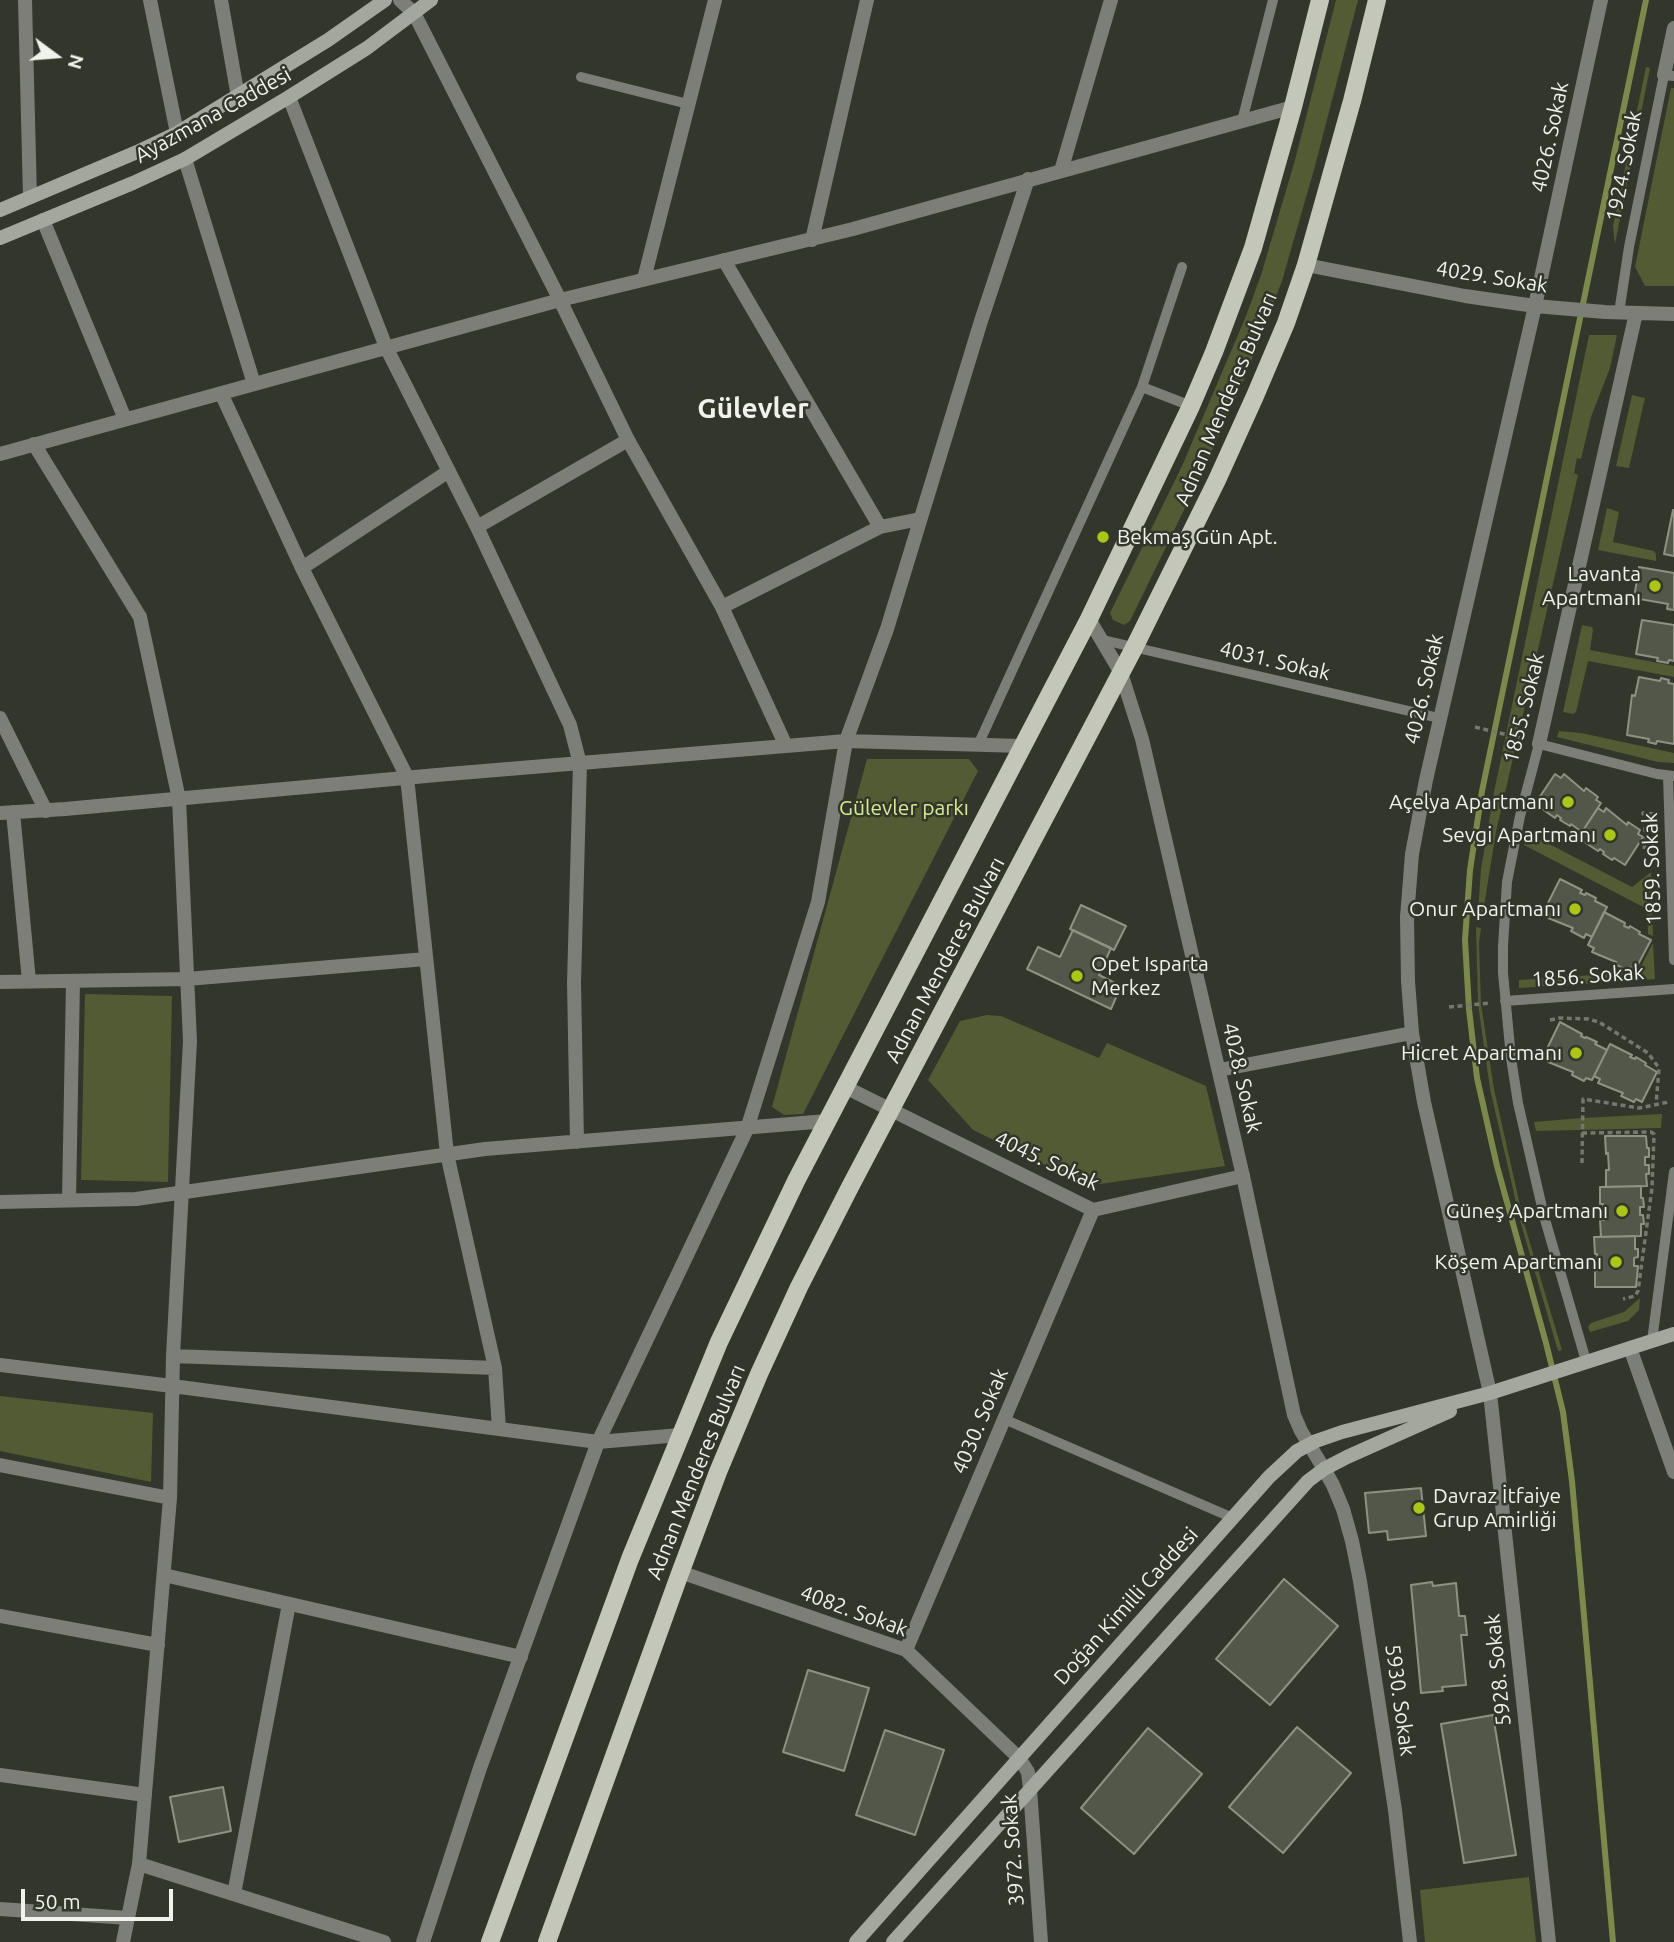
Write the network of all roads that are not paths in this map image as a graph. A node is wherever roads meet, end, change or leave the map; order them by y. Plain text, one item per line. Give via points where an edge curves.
1 (25, 0) edge
2 (150, 0) edge
3 (221, 0) edge
4 (385, 0) edge
5 (400, 0) edge
6 (430, 0) edge
7 (715, 0) edge
8 (867, 0) edge
9 (1111, 0) edge
10 (1273, 0) edge
11 (1320, 0) edge
12 (1377, 0) edge
13 (1601, 0) edge
14 (414, 13) junction
15 (1674, 28) edge
16 (1669, 75) edge
17 (581, 76) dead end
18 (238, 97) junction
19 (289, 97) junction
20 (688, 104) junction
21 (1293, 107) junction
22 (1242, 121) junction
23 (177, 133) junction
24 (185, 159) junction
25 (1061, 171) junction
26 (1028, 179) junction
27 (30, 197) junction
28 (0, 210) edge
29 (43, 220) junction
30 (0, 238) edge
31 (812, 240) junction
32 (723, 260) junction
33 (1306, 265) junction
34 (1182, 267) dead end
35 (645, 279) junction
36 (560, 300) junction
37 (1535, 306) junction
38 (1612, 313) junction
39 (1636, 313) junction
40 (1674, 314) edge
41 (386, 347) junction
42 (254, 384) junction
43 (1142, 387) junction
44 (221, 393) junction
45 (1191, 405) junction
46 (125, 419) junction
47 (628, 440) junction
48 (34, 444) junction
49 (0, 454) edge
50 (449, 471) junction
51 (920, 519) junction
52 (477, 527) junction
53 (880, 527) junction
54 (302, 568) junction
55 (722, 607) junction
56 (1089, 619) junction
57 (1102, 640) junction
58 (1134, 648) junction
59 (1121, 673) junction
60 (0, 718) edge
61 (1439, 718) junction
62 (846, 741) junction
63 (1539, 744) junction
64 (978, 745) junction
65 (786, 746) junction
66 (1022, 746) junction
67 (580, 764) junction
68 (1671, 776) edge
69 (407, 778) junction
70 (178, 799) junction
71 (46, 811) junction
72 (6, 813) edge
73 (426, 959) junction
74 (1674, 960) edge
75 (187, 979) junction
76 (29, 981) junction
77 (73, 981) junction
78 (0, 982) edge
79 (1674, 989) edge
80 (1505, 1001) junction
81 (1412, 1033) junction
82 (1219, 1070) junction
83 (845, 1087) junction
84 (891, 1110) junction
85 (827, 1121) junction
86 (747, 1129) junction
87 (577, 1142) junction
88 (447, 1154) junction
89 (1674, 1172) edge
90 (1243, 1176) junction
91 (181, 1192) junction
92 (69, 1200) junction
93 (0, 1202) edge
94 (1093, 1209) junction
95 (1674, 1334) edge
96 (1652, 1341) junction
97 (1630, 1348) junction
98 (173, 1356) junction
99 (1586, 1361) junction
100 (0, 1365) edge
101 (495, 1368) junction
102 (172, 1386) junction
103 (1490, 1393) junction
104 (1004, 1419) junction
105 (499, 1429) junction
106 (680, 1435) junction
107 (598, 1442) junction
108 (1309, 1444) junction
109 (0, 1465) edge
110 (1324, 1469) junction
111 (1674, 1472) edge
112 (170, 1497) junction
113 (1233, 1518) junction
114 (680, 1572) junction
115 (164, 1575) junction
116 (289, 1604) junction
117 (0, 1616) edge
118 (158, 1645) junction
119 (906, 1650) junction
120 (521, 1657) junction
121 (1019, 1758) junction
122 (0, 1775) edge
123 (1030, 1789) junction
124 (145, 1795) junction
125 (139, 1864) junction
126 (234, 1894) junction
127 (0, 1909) edge
128 (128, 1918) junction
129 (123, 1942) edge
130 (384, 1942) edge
131 (422, 1942) edge
132 (490, 1942) edge
133 (547, 1942) edge
134 (856, 1942) edge
135 (893, 1942) edge
136 (1041, 1942) edge
137 (1410, 1942) edge
138 (1549, 1942) edge

1 - 27 street
2 - 23 street
3 - 18 street
4 - 18 main road, Ayazmana Caddesi
5 - 14 street
6 - 14 main road, Ayazmana Caddesi
7 - 20 street
8 - 31 street
9 - 25 street
10 - 22 lane
11 - 21 main road, Adnan Menderes Bulvarı
12 - 33 main road, Adnan Menderes Bulvarı
13 - 37 street, 4026. Sokak
14 - 19 main road, Ayazmana Caddesi
14 - 36 street
15 - 16 street, 1924. Sokak
16 - 38 lane, 1924. Sokak
17 - 20 lane
18 - 23 main road, Ayazmana Caddesi
19 - 24 main road, Ayazmana Caddesi
19 - 41 street
20 - 35 street
21 - 22 street
21 - 45 main road, Adnan Menderes Bulvarı via 1253,248
22 - 25 street
23 - 27 main road, Ayazmana Caddesi
24 - 29 main road, Ayazmana Caddesi
24 - 42 street
25 - 26 street
26 - 31 street
26 - 51 street
27 - 28 main road, Ayazmana Caddesi
29 - 30 main road, Ayazmana Caddesi
29 - 46 street
31 - 32 street
32 - 35 street
32 - 53 street
33 - 37 street, 4029. Sokak
33 - 58 main road, Adnan Menderes Bulvarı via 1244,420
34 - 43 lane
35 - 36 street
36 - 41 street
36 - 47 street
37 - 38 street, 4029. Sokak
37 - 61 street, 4026. Sokak
38 - 39 street, 4029. Sokak
39 - 40 street, 4029. Sokak
39 - 63 street, 1855. Sokak
41 - 42 street
41 - 50 street
42 - 44 street
43 - 45 lane
43 - 64 lane
44 - 46 street
44 - 54 street
45 - 56 main road, Adnan Menderes Bulvarı
46 - 48 street
47 - 52 street
47 - 55 street
48 - 49 street
48 - 70 street via 140,617
50 - 52 street
50 - 54 street
51 - 53 street
51 - 62 street
52 - 67 street via 570,725
53 - 55 street
54 - 69 street
55 - 65 street
56 - 57 street, 4028. Sokak
56 - 66 main road, Adnan Menderes Bulvarı
57 - 58 lane, 4031. Sokak
57 - 59 street, 4028. Sokak
58 - 59 main road, Adnan Menderes Bulvarı
58 - 61 lane, 4031. Sokak
59 - 82 street, 4028. Sokak via 1142,739
59 - 84 main road, Adnan Menderes Bulvarı
60 - 71 street
61 - 81 street, 4026. Sokak via 1412,854 1407,917
62 - 64 street
62 - 65 street
62 - 86 street via 818,902
63 - 68 lane
63 - 80 lane, 1855. Sokak via 1507,882
64 - 66 street
65 - 67 street
66 - 83 main road, Adnan Menderes Bulvarı
67 - 69 street
67 - 87 street via 574,983
68 - 74 lane, 1859. Sokak
69 - 70 street
69 - 73 street
70 - 71 street
70 - 75 street
71 - 72 street
72 - 76 street
73 - 75 street
73 - 88 street
75 - 77 street
75 - 91 street via 190,1041
76 - 77 street
76 - 78 street
77 - 92 street
79 - 80 lane, 1856. Sokak
80 - 99 lane, 1855. Sokak via 1533,1174
81 - 82 street
81 - 103 street, 4026. Sokak
82 - 90 street, 4028. Sokak
83 - 84 street, 4045. Sokak
83 - 85 main road, Adnan Menderes Bulvarı
84 - 94 street, 4045. Sokak
84 - 114 main road, Adnan Menderes Bulvarı via 776,1337
85 - 86 street
85 - 106 main road, Adnan Menderes Bulvarı via 725,1329
86 - 87 street
86 - 107 street
87 - 88 street
88 - 91 street
88 - 101 street
89 - 96 lane
90 - 94 street, 4045. Sokak
90 - 108 street, 4028. Sokak via 1294,1415
91 - 92 street via 136,1199
91 - 98 street
92 - 93 street
94 - 104 street, 4030. Sokak
95 - 96 main road, Doğan Kimilli Caddesi
96 - 97 main road, Doğan Kimilli Caddesi
97 - 99 main road, Doğan Kimilli Caddesi
97 - 111 street
98 - 101 street
98 - 102 street
99 - 103 main road, Doğan Kimilli Caddesi
100 - 102 street
101 - 105 street
102 - 105 street
102 - 112 street
103 - 108 main road, Doğan Kimilli Caddesi
103 - 110 main road, Doğan Kimilli Caddesi
103 - 138 street, 5928. Sokak
104 - 113 lane
104 - 119 street, 4030. Sokak
105 - 107 street
106 - 107 street
106 - 132 main road, Adnan Menderes Bulvarı
107 - 120 street
108 - 110 street, 4028. Sokak
108 - 113 main road, Doğan Kimilli Caddesi via 1284,1462
109 - 112 street
110 - 123 main road, Doğan Kimilli Caddesi via 1293,1495
110 - 137 street, 5930. Sokak via 1343,1509 1360,1581
112 - 115 street
113 - 121 main road, Doğan Kimilli Caddesi
114 - 119 street, 4082. Sokak
114 - 133 main road, Adnan Menderes Bulvarı
115 - 116 street
115 - 118 street
116 - 120 street
116 - 126 street
117 - 118 street
118 - 124 street
119 - 121 street, 4082. Sokak
120 - 131 street
121 - 123 street, 3972. Sokak
121 - 134 main road, Doğan Kimilli Caddesi
122 - 124 street
123 - 135 main road, Doğan Kimilli Caddesi
123 - 136 street, 3972. Sokak
124 - 125 street
125 - 126 street
125 - 128 street
126 - 130 street
127 - 128 street
128 - 129 street

